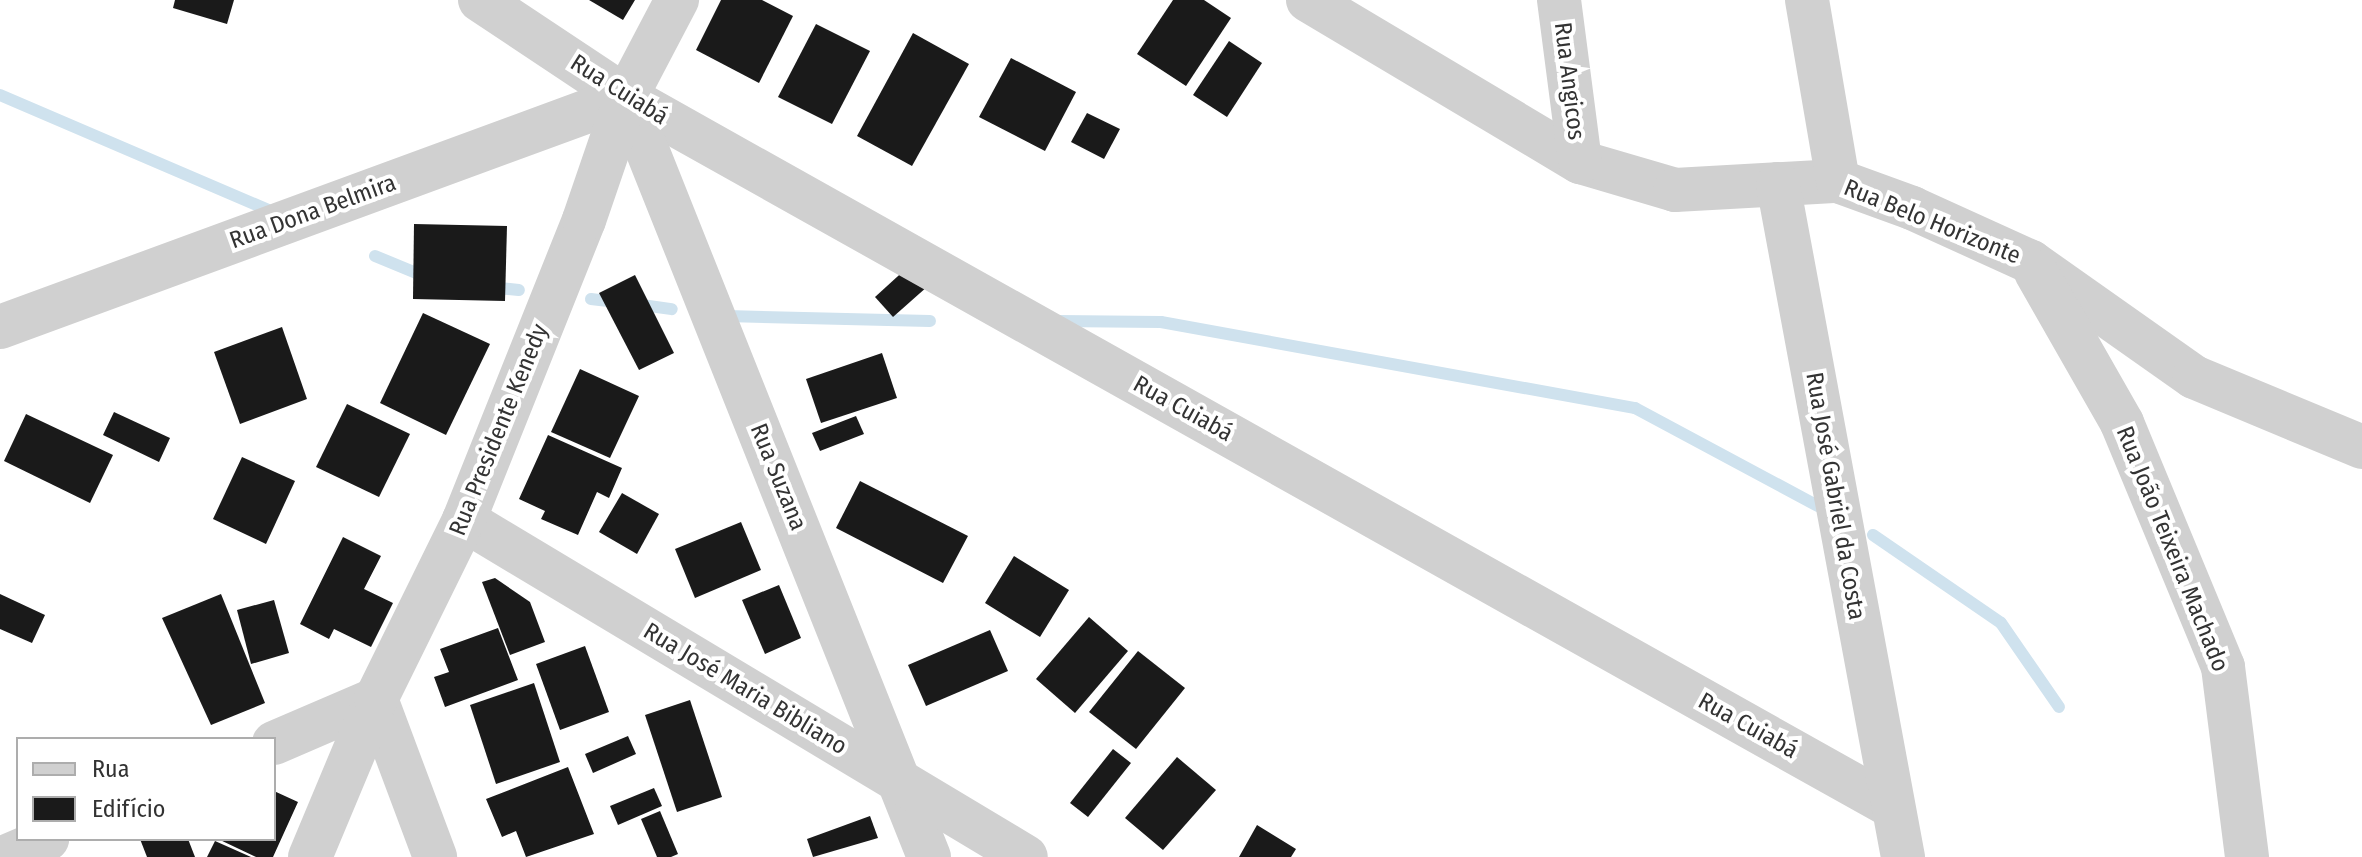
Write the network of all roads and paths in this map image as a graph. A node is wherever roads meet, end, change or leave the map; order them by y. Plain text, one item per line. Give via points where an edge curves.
1 (480, 0) edge
2 (677, 0) edge
3 (1308, 0) edge
4 (1559, 0) edge
5 (1807, 0) edge
6 (626, 97) junction
7 (1580, 162) junction
8 (1838, 181) junction
9 (1778, 184) junction
10 (2031, 262) junction
11 (0, 327) edge
12 (2362, 447) edge
13 (464, 520) junction
14 (376, 699) junction
15 (276, 742) edge
16 (901, 783) junction
17 (1893, 807) junction
18 (42, 841) edge
19 (5, 857) edge
20 (310, 857) edge
21 (435, 857) edge
22 (929, 857) edge
23 (1026, 857) edge
24 (1903, 857) edge
25 (2247, 857) edge

1 - 6 street, Rua Cuiabá
2 - 6 street, Rua Presidente Kenedy
3 - 7 street, Rua Belo Horizonte
4 - 7 street, Rua Angicos
5 - 8 street
6 - 11 street, Rua Dona Belmira
6 - 13 street, Rua Presidente Kenedy via 584,220
6 - 16 street, Rua Suzana
6 - 17 street, Rua Cuiabá
7 - 9 street, Rua Belo Horizonte via 1675,190
8 - 9 street, Rua Belo Horizonte
8 - 10 street, Rua Belo Horizonte
9 - 17 street, Rua José Gabriel da Costa
10 - 12 street, Rua Belo Horizonte via 2194,377
10 - 25 street, Rua João Teixeira Machado via 2122,423 2223,667
13 - 14 street, Rua Presidente Kenedy
13 - 16 street, Rua José Maria Bibliano
14 - 15 street
14 - 20 street, Rua Presidente Kenedy
14 - 21 street
16 - 22 street, Rua Suzana
16 - 23 street, Rua José Maria Bibliano
17 - 24 street, Rua José Gabriel da Costa
18 - 19 street

